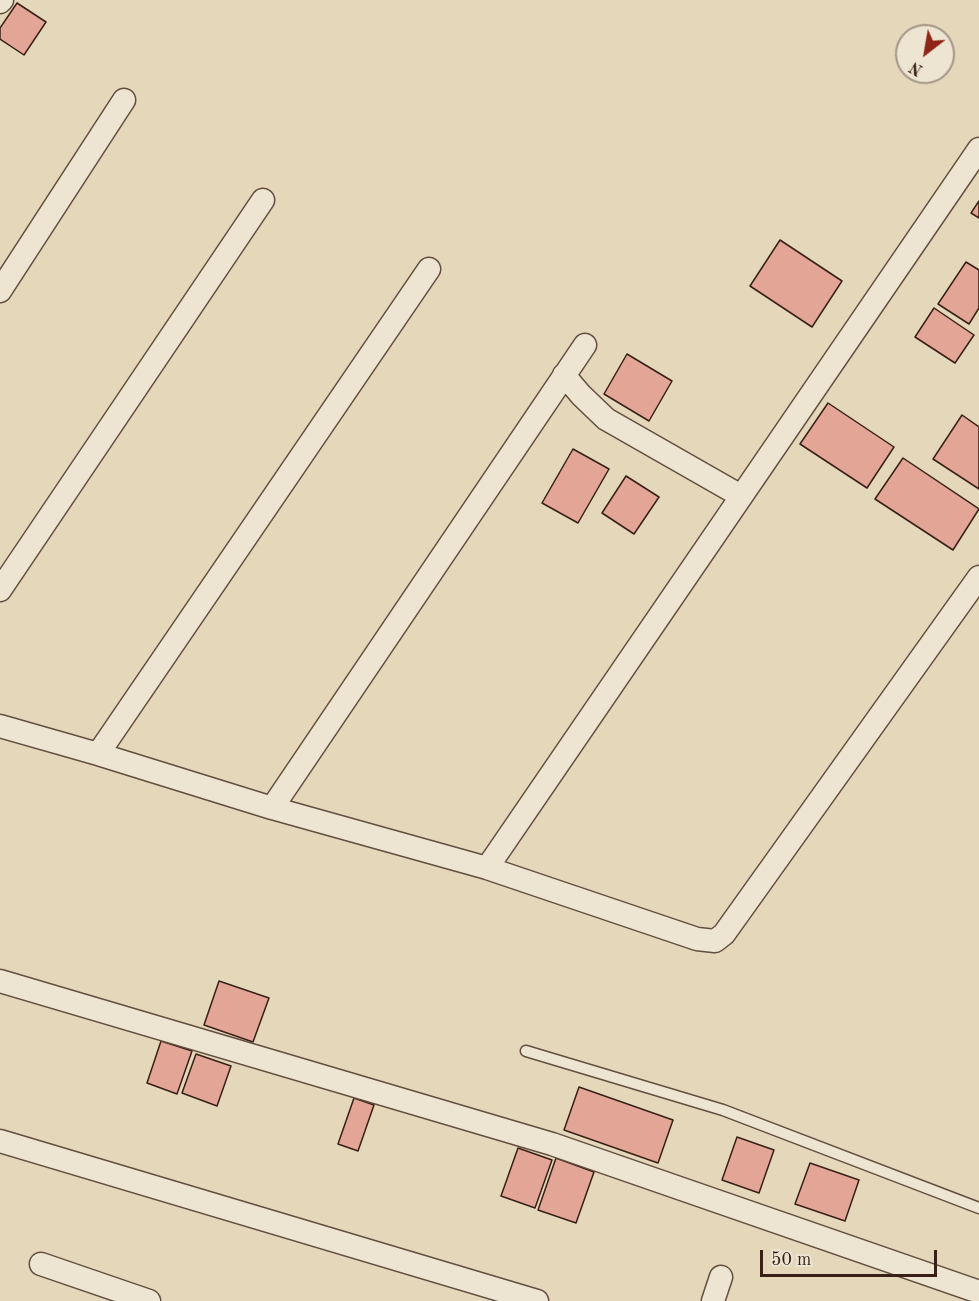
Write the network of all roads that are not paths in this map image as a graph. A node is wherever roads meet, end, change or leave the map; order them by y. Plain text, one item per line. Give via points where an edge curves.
1 (124, 100) dead end
2 (979, 149) edge
3 (264, 200) dead end
4 (429, 269) dead end
5 (0, 291) edge
6 (585, 345) dead end
7 (564, 375) junction
8 (741, 496) junction
9 (979, 577) edge
10 (0, 590) edge
11 (0, 726) edge
12 (98, 754) junction
13 (272, 808) junction
14 (487, 868) junction
15 (0, 981) edge
16 (526, 1051) dead end
17 (0, 1141) edge
18 (979, 1208) edge
19 (41, 1264) dead end
20 (721, 1277) dead end
21 (979, 1292) edge
22 (149, 1301) edge
23 (537, 1301) edge
24 (713, 1301) edge

1 - 5 street
2 - 8 street
3 - 10 street
4 - 12 street
6 - 7 street
7 - 8 street via 606,419
7 - 13 street
8 - 14 street
9 - 14 street via 724,933 715,940 697,939
11 - 12 street
12 - 13 street
13 - 14 street
15 - 21 street via 552,1144
16 - 18 lane via 723,1110
17 - 23 street
19 - 22 street
20 - 24 street

